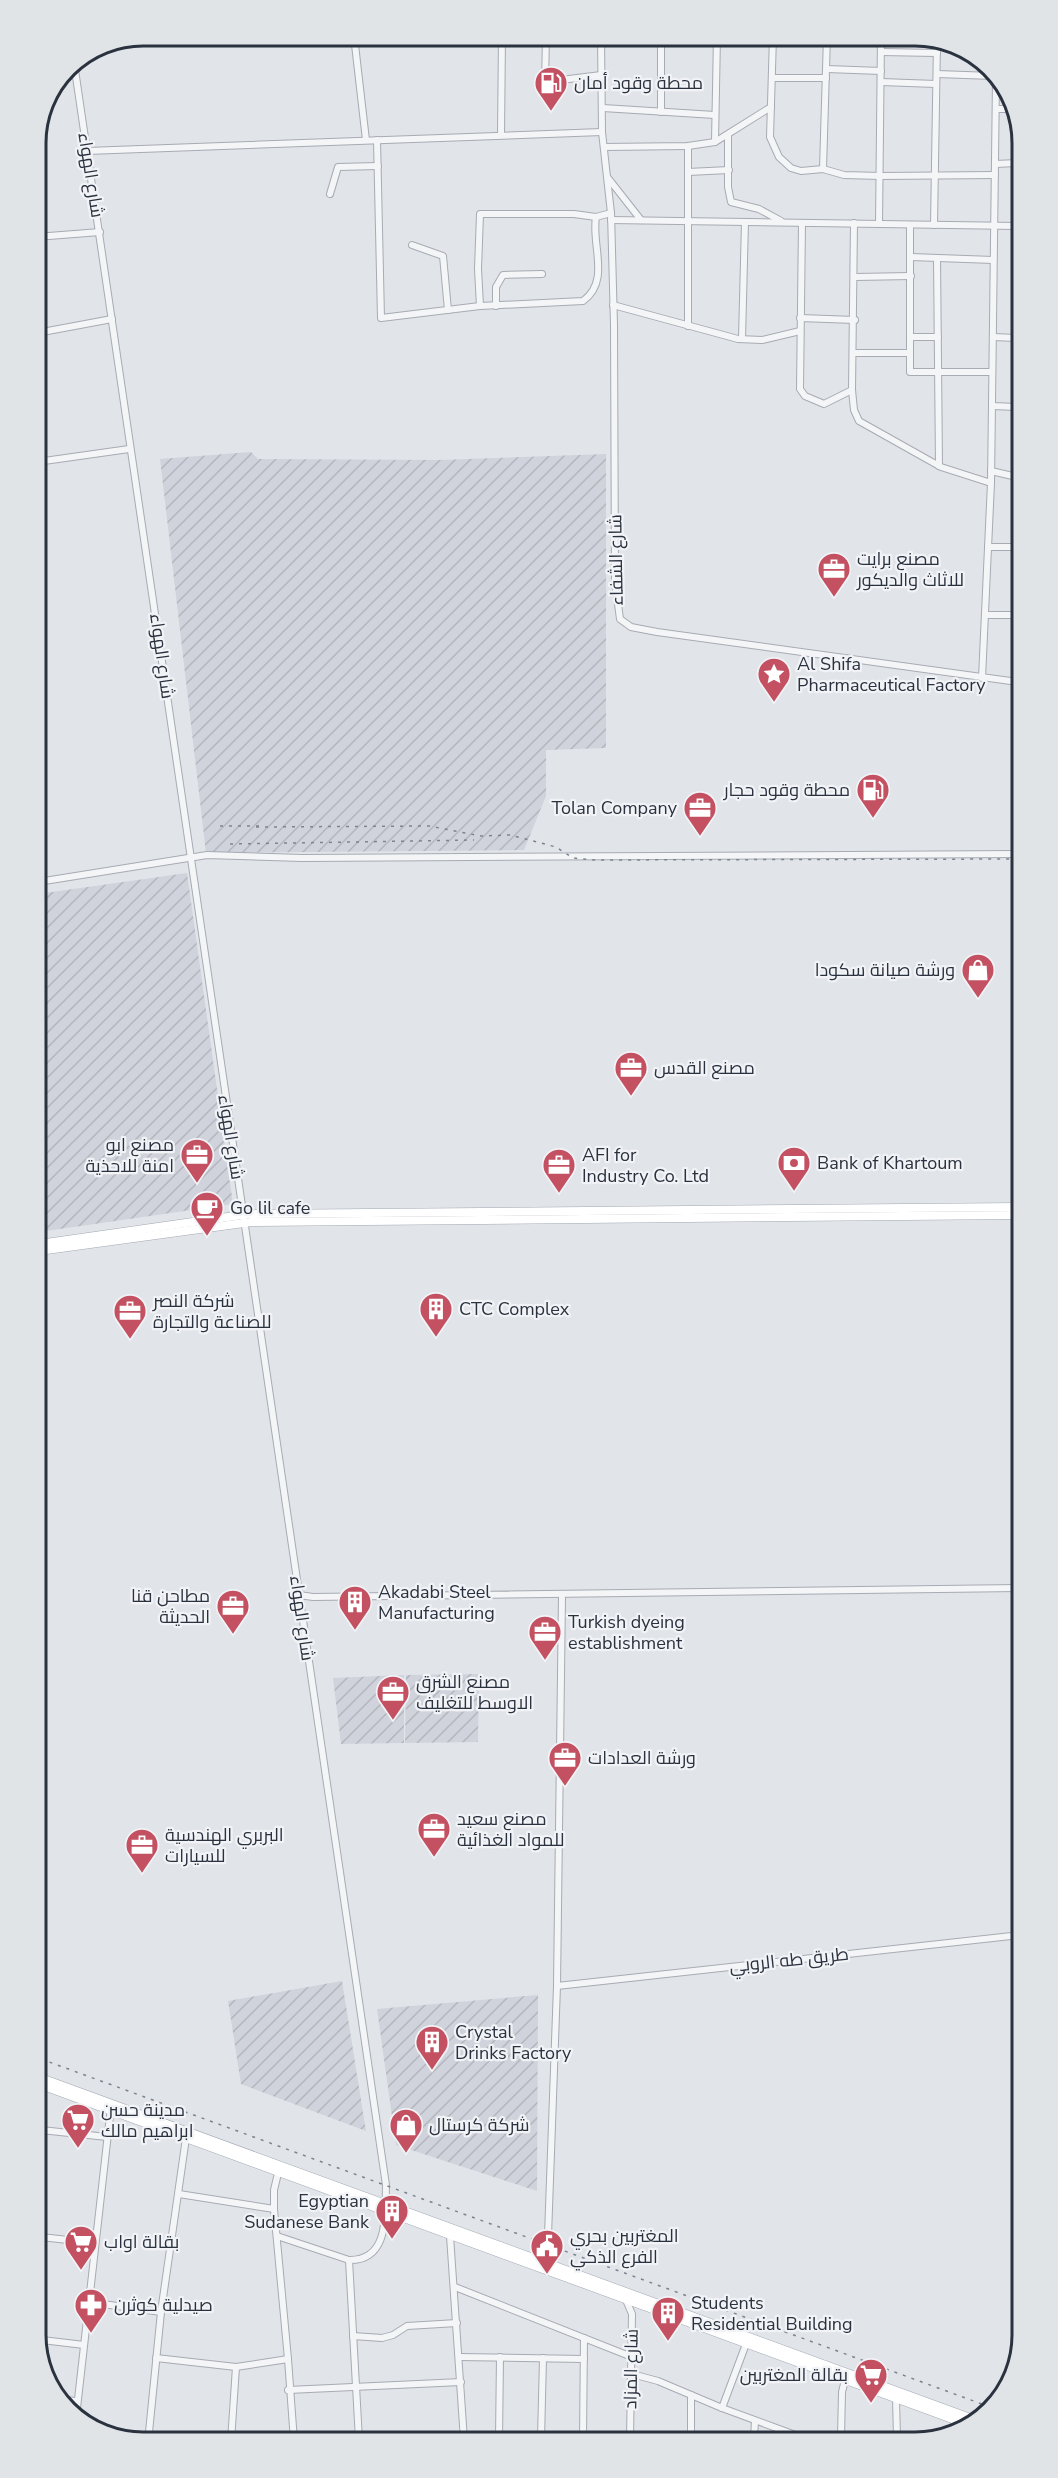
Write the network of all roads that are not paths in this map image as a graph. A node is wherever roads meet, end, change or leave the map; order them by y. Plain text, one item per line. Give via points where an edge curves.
1 (355, 46) edge
2 (502, 46) edge
3 (547, 47) edge
4 (601, 47) edge
5 (662, 47) edge
6 (717, 47) edge
7 (773, 47) edge
8 (827, 47) edge
9 (881, 47) edge
10 (937, 49) edge
11 (881, 52) junction
12 (937, 53) junction
13 (827, 69) junction
14 (881, 71) junction
15 (76, 74) edge
16 (937, 74) junction
17 (601, 75) junction
18 (984, 76) edge
19 (773, 78) junction
20 (826, 78) junction
21 (881, 82) junction
22 (936, 84) junction
23 (996, 90) edge
24 (771, 107) junction
25 (603, 108) junction
26 (996, 109) junction
27 (1005, 109) edge
28 (661, 112) junction
29 (715, 115) junction
30 (602, 132) junction
31 (501, 135) junction
32 (728, 135) junction
33 (366, 140) junction
34 (377, 140) junction
35 (715, 142) junction
36 (687, 146) junction
37 (604, 147) junction
38 (87, 151) junction
39 (995, 164) junction
40 (1012, 164) edge
41 (378, 166) junction
42 (823, 169) junction
43 (729, 170) junction
44 (688, 172) junction
45 (995, 175) junction
46 (881, 176) junction
47 (934, 176) junction
48 (607, 177) junction
49 (330, 194) dead end
50 (611, 216) junction
51 (596, 217) junction
52 (641, 220) junction
53 (688, 221) junction
54 (745, 222) junction
55 (785, 222) junction
56 (802, 223) junction
57 (854, 223) junction
58 (879, 224) junction
59 (910, 225) junction
60 (934, 225) junction
61 (994, 226) junction
62 (1012, 226) edge
63 (100, 232) junction
64 (47, 236) edge
65 (412, 245) dead end
66 (911, 257) junction
67 (937, 258) junction
68 (993, 260) junction
69 (542, 274) dead end
70 (911, 276) junction
71 (855, 277) junction
72 (613, 305) junction
73 (480, 306) junction
74 (496, 306) junction
75 (448, 310) junction
76 (801, 318) junction
77 (112, 319) junction
78 (855, 320) junction
79 (688, 326) junction
80 (47, 331) edge
81 (800, 331) junction
82 (910, 337) junction
83 (938, 337) junction
84 (993, 338) junction
85 (1012, 338) edge
86 (742, 339) junction
87 (855, 353) junction
88 (910, 353) junction
89 (938, 372) junction
90 (992, 372) junction
91 (852, 390) junction
92 (992, 406) junction
93 (1012, 406) edge
94 (129, 449) junction
95 (47, 461) edge
96 (939, 466) junction
97 (991, 471) junction
98 (1012, 476) edge
99 (991, 483) junction
100 (988, 547) junction
101 (1012, 547) edge
102 (985, 615) junction
103 (1012, 615) edge
104 (982, 678) junction
105 (1012, 681) edge
106 (1012, 854) edge
107 (189, 859) junction
108 (47, 881) edge
109 (1012, 1207) edge
110 (1012, 1215) edge
111 (244, 1218) junction
112 (46, 1243) edge
113 (46, 1250) edge
114 (1012, 1588) edge
115 (299, 1595) junction
116 (562, 1596) junction
117 (1012, 1936) edge
118 (557, 1986) junction
119 (46, 2080) edge
120 (46, 2087) edge
121 (111, 2107) junction
122 (46, 2131) edge
123 (107, 2137) junction
124 (186, 2138) junction
125 (279, 2169) junction
126 (179, 2194) junction
127 (384, 2207) junction
128 (274, 2210) junction
129 (277, 2236) junction
130 (450, 2236) junction
131 (46, 2238) edge
132 (95, 2243) junction
133 (349, 2260) junction
134 (547, 2263) junction
135 (455, 2287) junction
136 (626, 2301) junction
137 (88, 2302) junction
138 (161, 2312) junction
139 (679, 2316) junction
140 (457, 2323) junction
141 (353, 2336) junction
142 (584, 2338) junction
143 (47, 2341) edge
144 (746, 2344) junction
145 (84, 2345) junction
146 (459, 2357) junction
147 (500, 2357) junction
148 (632, 2357) junction
149 (156, 2358) junction
150 (543, 2358) junction
151 (288, 2359) junction
152 (584, 2359) junction
153 (236, 2367) junction
154 (632, 2374) junction
155 (845, 2380) junction
156 (461, 2382) junction
157 (356, 2386) junction
158 (288, 2390) junction
159 (691, 2395) junction
160 (896, 2398) junction
161 (73, 2401) edge
162 (77, 2401) junction
163 (77, 2405) edge
164 (722, 2408) junction
165 (967, 2416) edge
166 (954, 2420) junction
167 (755, 2421) junction
168 (959, 2422) edge
169 (954, 2423) edge
170 (149, 2431) edge
171 (232, 2431) edge
172 (293, 2431) edge
173 (359, 2431) edge
174 (464, 2431) edge
175 (500, 2431) edge
176 (541, 2432) edge
177 (583, 2432) edge
178 (630, 2432) edge
179 (691, 2432) edge
180 (754, 2432) edge
181 (779, 2432) edge
182 (841, 2432) edge
183 (897, 2432) edge

1 - 33 street
2 - 31 street
3 - 17 street via 545,82
4 - 17 street, شارع الشفاء
5 - 28 street
6 - 29 street
7 - 19 street
8 - 13 street
9 - 11 street
10 - 12 street
11 - 12 street
11 - 14 street
12 - 16 street
13 - 14 street
13 - 20 street
14 - 21 street
15 - 38 street, شارع الهواء
16 - 18 street
16 - 22 street
17 - 25 street, شارع الشفاء
19 - 20 street
19 - 24 street
20 - 42 street
21 - 22 street
21 - 46 street
22 - 47 street
23 - 26 street
24 - 32 street
24 - 42 street via 770,137 779,157 801,171
25 - 28 street
25 - 30 street, شارع الشفاء
26 - 27 street
26 - 39 street
28 - 29 street
29 - 35 street
30 - 31 street
30 - 37 street, شارع الشفاء
31 - 34 street
32 - 35 street
32 - 43 street
33 - 34 street
33 - 38 street
34 - 41 street
35 - 36 street
36 - 37 street
36 - 44 street
37 - 48 street, شارع الشفاء
38 - 63 street, شارع الهواء
39 - 40 street
39 - 45 street
41 - 49 street via 338,167
41 - 75 street via 381,318
42 - 46 street via 844,175
43 - 44 street
43 - 55 street via 731,202 759,209
44 - 53 street
45 - 47 street
45 - 61 street
46 - 47 street
46 - 58 street
47 - 60 street
48 - 50 street, شارع الشفاء
48 - 52 street
50 - 51 street
50 - 52 street
50 - 72 street, شارع الشفاء
51 - 73 street via 480,214
51 - 74 street via 598,274 595,289 588,297 575,302
52 - 53 street
53 - 54 street
53 - 79 street
54 - 55 street
54 - 86 street
55 - 56 street
56 - 57 street
56 - 76 street
57 - 58 street
57 - 71 street
58 - 59 street
59 - 60 street
59 - 66 street
60 - 61 street
61 - 62 street
61 - 68 street
63 - 64 street
63 - 77 street, شارع الهواء
65 - 75 street via 442,256
66 - 67 street
66 - 70 street
67 - 68 street
67 - 83 street
68 - 84 street
69 - 74 street via 503,275 496,287
70 - 71 street
70 - 82 street
71 - 78 street
72 - 79 street
72 - 104 street, شارع الشفاء via 615,582 620,619 631,627 657,632
73 - 74 street
73 - 75 street
76 - 78 street
76 - 81 street
77 - 80 street
77 - 94 street, شارع الهواء
78 - 87 street
79 - 86 street
81 - 86 street via 762,340
81 - 91 street via 802,393 827,404
82 - 83 street
82 - 88 street
83 - 89 street
84 - 85 street
84 - 90 street
87 - 88 street
87 - 91 street
88 - 89 street via 910,372
89 - 90 street
89 - 96 street
90 - 92 street
91 - 96 street via 859,421
92 - 93 street
92 - 97 street
94 - 95 street
94 - 107 street, شارع الهواء
96 - 99 street
97 - 98 street
97 - 99 street
99 - 100 street
100 - 101 street
100 - 102 street
102 - 103 street
102 - 104 street
104 - 105 street, شارع الشفاء
106 - 107 street via 365,858 229,854
107 - 108 street
107 - 111 street, شارع الهواء
109 - 111 main road
110 - 111 main road
111 - 112 main road
111 - 113 main road
111 - 115 street, شارع الهواء
114 - 116 street
115 - 116 street
115 - 127 street, شارع الهواء via 386,2185
116 - 118 street
117 - 118 street, طريق طه الروبي
118 - 134 street
119 - 121 main road
120 - 121 main road
121 - 123 street
121 - 124 main road
121 - 125 main road
122 - 123 street
123 - 132 street
124 - 125 main road
124 - 126 street
125 - 127 main road
125 - 128 street
126 - 128 street
126 - 138 street
127 - 130 main road
127 - 133 street, شارع الهواء via 385,2229 379,2244 360,2260
127 - 134 main road
128 - 129 street
129 - 133 street
129 - 151 street
130 - 135 street
130 - 136 main road
131 - 132 street
132 - 137 street
133 - 141 street
134 - 139 main road
135 - 140 street
135 - 142 street
136 - 139 main road
136 - 148 street, شارع المزاد via 632,2312
137 - 138 street
137 - 145 street
138 - 149 street
139 - 144 main road
139 - 165 main road
140 - 141 street via 407,2326 381,2338
140 - 146 street
141 - 157 street
142 - 148 street
142 - 152 street
143 - 145 street
144 - 155 main road
144 - 164 street
145 - 162 street
146 - 147 street
146 - 156 street
147 - 150 street
147 - 175 street
148 - 154 street, شارع المزاد
149 - 153 street
149 - 170 street
150 - 152 street
150 - 176 street
151 - 153 street
151 - 158 street
152 - 177 street
153 - 171 street
154 - 159 street
154 - 178 street, شارع المزاد
155 - 160 main road
155 - 182 street
156 - 157 street
156 - 174 street
157 - 158 street
157 - 173 street
158 - 172 street
159 - 164 street
159 - 179 street
160 - 166 main road
160 - 183 street
161 - 162 street
162 - 163 street
164 - 167 street
166 - 168 main road
166 - 169 street
167 - 180 street
167 - 181 street

